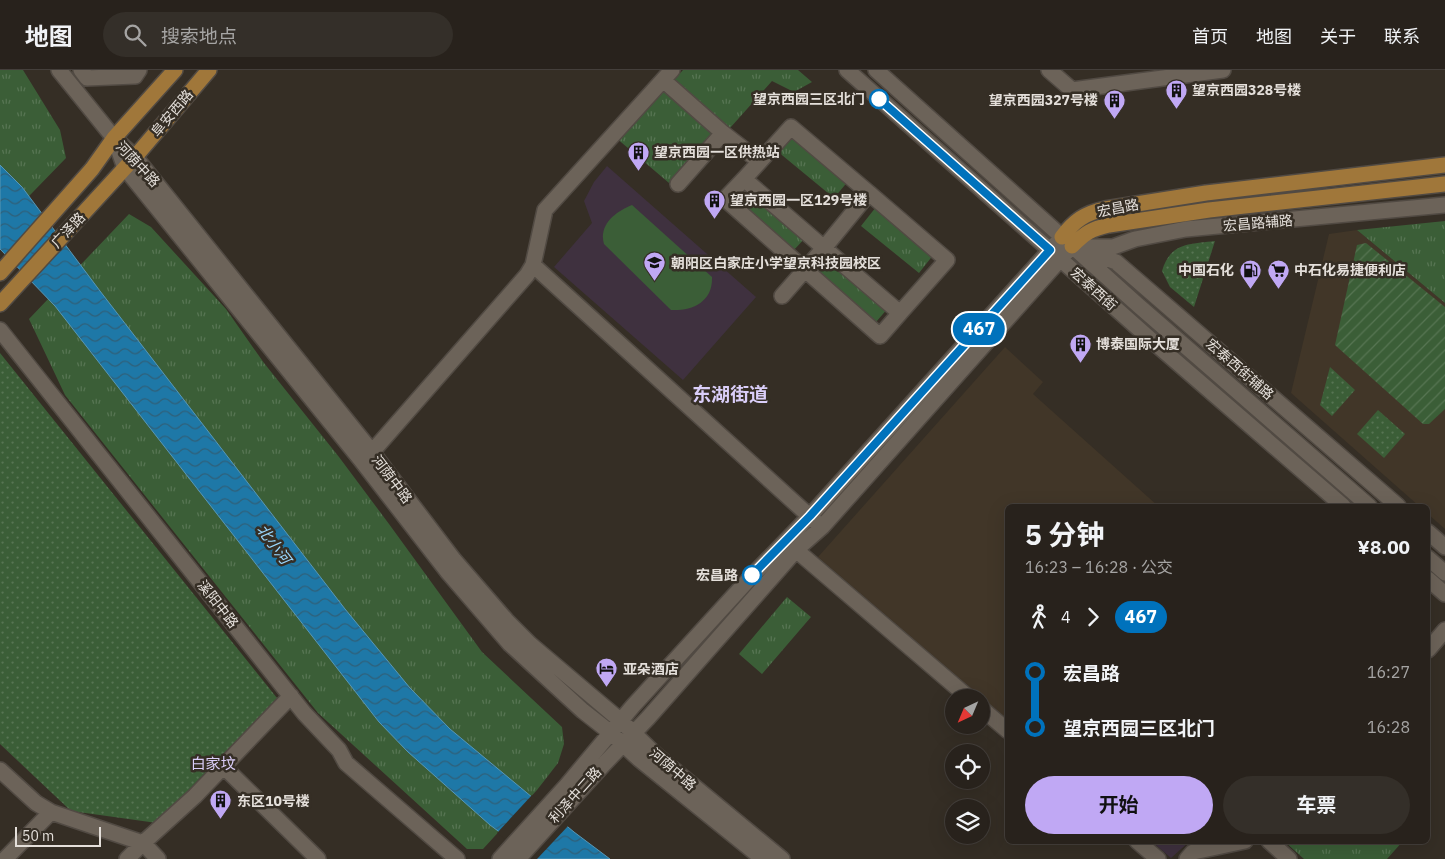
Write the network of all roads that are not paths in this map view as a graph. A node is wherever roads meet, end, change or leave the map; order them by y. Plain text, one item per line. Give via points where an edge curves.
1 (59, 70) edge
2 (81, 70) edge
3 (139, 70) edge
4 (175, 70) edge
5 (209, 70) edge
6 (846, 70) edge
7 (876, 70) edge
8 (1049, 70) edge
9 (1223, 70) edge
10 (667, 75) edge
11 (722, 133) junction
12 (114, 138) junction
13 (135, 157) junction
14 (760, 161) junction
15 (1445, 165) edge
16 (125, 168) junction
17 (744, 179) junction
18 (678, 184) dead end
19 (1445, 184) edge
20 (869, 194) junction
21 (1445, 205) edge
22 (1067, 242) junction
23 (824, 248) junction
24 (1055, 255) junction
25 (533, 265) junction
26 (806, 269) junction
27 (1, 271) edge
28 (782, 296) dead end
29 (0, 304) edge
30 (900, 313) junction
31 (0, 330) edge
32 (372, 452) junction
33 (1342, 504) edge
34 (1367, 504) edge
35 (1396, 504) edge
36 (810, 516) junction
37 (822, 527) junction
38 (1430, 534) edge
39 (1445, 547) edge
40 (796, 550) junction
41 (1430, 560) edge
42 (1445, 573) edge
43 (1430, 581) edge
44 (1445, 594) edge
45 (1445, 630) edge
46 (1430, 648) edge
47 (958, 689) edge
48 (290, 696) junction
49 (990, 716) edge
50 (621, 720) junction
51 (1005, 728) edge
52 (611, 733) junction
53 (634, 733) junction
54 (624, 745) junction
55 (224, 767) junction
56 (0, 770) edge
57 (556, 807) junction
58 (51, 812) junction
59 (143, 843) junction
60 (1140, 844) edge
61 (1231, 844) edge
62 (1272, 844) edge
63 (512, 856) edge
64 (5, 859) edge
65 (127, 859) edge
66 (158, 859) edge
67 (318, 859) edge
68 (457, 859) edge
69 (763, 859) edge
70 (782, 859) edge
71 (1158, 859) edge
72 (1187, 859) edge
73 (1289, 859) edge

1 - 12 street
2 - 3 street via 87,78 135,76
4 - 12 main road, 阜安西路
5 - 13 main road, 阜安西路
6 - 24 street, 宏泰西街
7 - 22 street, 宏泰西街
8 - 9 street via 1072,90
10 - 11 street
10 - 25 street via 545,210
11 - 14 street
11 - 18 street
12 - 13 street, 河荫中路
12 - 16 street, 河荫中路
12 - 27 main road, 广泽路 via 92,169
13 - 16 main road, 广泽路
13 - 32 street, 河荫中路
14 - 17 street
14 - 20 street via 791,127
15 - 22 main road, 宏昌路 via 1206,193 1105,209 1073,223
16 - 29 main road, 广泽路
16 - 52 street, 河荫中路 via 472,602 531,664
17 - 23 street
17 - 26 street via 725,200
19 - 22 main road, 宏昌路 via 1210,210 1109,225
20 - 23 street
20 - 30 street via 947,260
21 - 22 street, 宏昌路辅路 via 1186,229 1135,239 1113,247
22 - 24 street, 宏昌路
22 - 34 street, 宏泰西街
22 - 35 street, 宏泰西街辅路 via 1116,262
23 - 26 street
23 - 30 street
24 - 33 street, 宏泰西街
24 - 36 street, 宏昌路
24 - 37 street, 宏昌路
25 - 32 street
25 - 36 street
26 - 28 street
26 - 30 street via 880,336
31 - 48 street, 溪阳中路
32 - 50 street, 河荫中路 via 454,560 506,620
36 - 37 street
36 - 50 street, 宏昌路
37 - 40 street, 宏昌路
38 - 39 street
40 - 47 street
40 - 53 street, 宏昌路
41 - 42 street
43 - 44 street
45 - 46 street
48 - 55 street
48 - 68 street, 溪阳中路 via 339,750 346,763
49 - 51 street
50 - 52 street, 利泽中二路
50 - 53 street, 河荫中路
52 - 54 street, 河荫中路
52 - 57 street, 利泽中二路
53 - 54 street, 利泽中二路
53 - 70 street, 河荫中路
54 - 57 street, 利泽中二路
54 - 69 street, 河荫中路
55 - 59 street
55 - 67 street
56 - 58 street via 36,803
57 - 63 street, 利泽中二路
58 - 59 street
58 - 64 street
59 - 65 street
59 - 66 street
60 - 71 street
61 - 72 street via 1193,852
62 - 73 street

